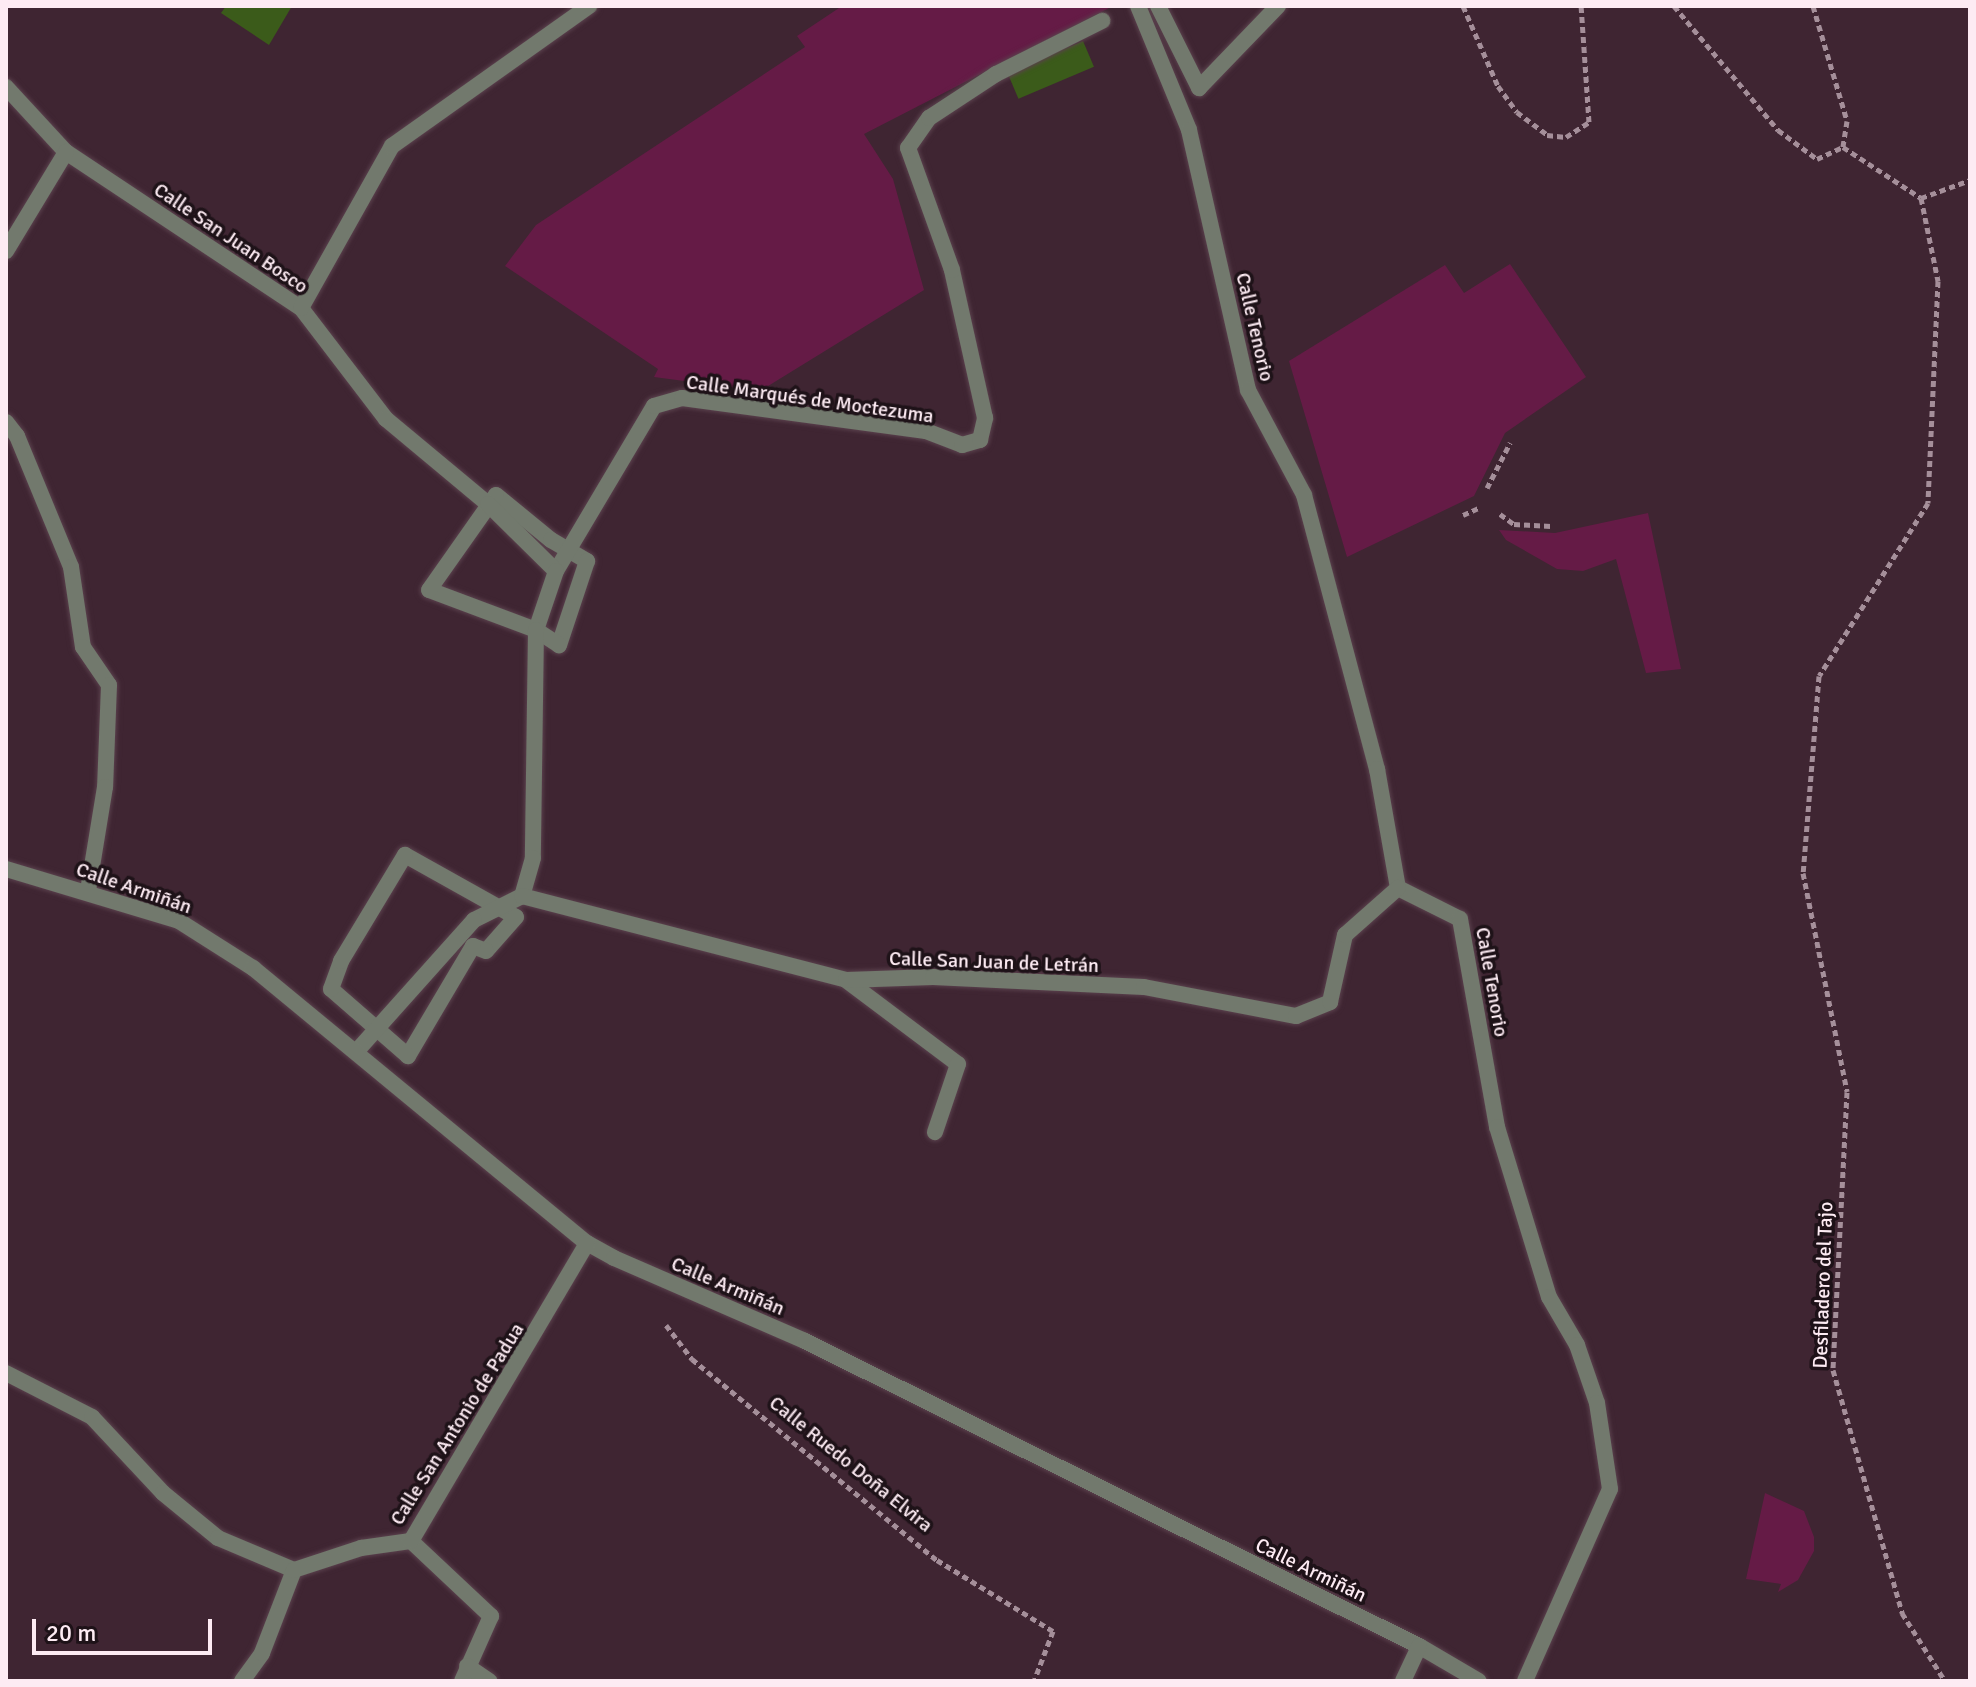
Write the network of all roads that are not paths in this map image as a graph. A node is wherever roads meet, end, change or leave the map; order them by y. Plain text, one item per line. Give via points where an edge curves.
1 (1138, 6) edge
2 (1158, 6) edge
3 (1278, 6) edge
4 (585, 7) edge
5 (1102, 21) dead end
6 (6, 87) edge
7 (66, 152) junction
8 (6, 251) edge
9 (301, 308) junction
10 (6, 422) edge
11 (488, 504) junction
12 (567, 550) junction
13 (556, 571) junction
14 (536, 630) junction
15 (6, 869) edge
16 (1398, 888) junction
17 (88, 891) junction
18 (522, 896) junction
19 (497, 908) junction
20 (846, 980) junction
21 (375, 1031) junction
22 (356, 1052) junction
23 (935, 1132) dead end
24 (587, 1243) junction
25 (6, 1373) edge
26 (411, 1541) junction
27 (294, 1570) junction
28 (1419, 1646) junction
29 (465, 1673) edge
30 (242, 1681) edge
31 (489, 1681) edge
32 (1403, 1681) edge
33 (1479, 1681) edge
34 (1525, 1681) edge

1 - 16 street, Calle Tenorio via 1189,130 1248,390 1304,495 1330,582 1377,769
2 - 3 street via 1199,88
4 - 9 street via 392,146
5 - 12 street, Calle Marqués de Moctezuma via 996,74 929,118 908,148 952,270 985,418 980,440 962,445 926,431 682,398 654,406
6 - 7 street, Calle San Juan Bosco
7 - 8 street
7 - 9 street, Calle San Juan Bosco
9 - 11 street, Calle San Juan Bosco via 386,419
10 - 17 street via 17,436 71,567 83,647 109,685 105,787
11 - 12 street via 496,495
11 - 13 street, Calle San Juan Bosco
11 - 14 street via 429,590
12 - 13 street, Calle Marqués de Moctezuma
12 - 14 street via 587,561 559,645
13 - 14 street, Calle Marqués de Moctezuma
14 - 18 street, Calle Marqués de Moctezuma via 533,858
15 - 17 street, Calle Armiñán
16 - 20 street, Calle San Juan de Letrán via 1345,935 1330,1002 1296,1016 1144,987 933,977
16 - 34 street, Calle Tenorio via 1460,919 1497,1127 1549,1297 1577,1345 1597,1403 1610,1489
17 - 22 street, Calle Armiñán via 179,921 253,968
18 - 19 street
18 - 20 street, Calle San Juan de Letrán
19 - 21 street via 474,920
19 - 21 street via 516,917 486,951 473,946 408,1056
19 - 21 street via 405,855 341,961 331,989
20 - 23 street via 958,1064
21 - 22 street
22 - 24 street, Calle Armiñán
24 - 26 street, Calle San Antonio de Padua
24 - 28 street, Calle Armiñán via 805,1341
25 - 27 street via 92,1417 163,1493 218,1538
26 - 27 street, Calle San Antonio de Padua via 361,1548
26 - 29 street via 491,1616
27 - 30 street via 262,1653
28 - 32 street
28 - 33 street, Calle Armiñán
29 - 31 street

